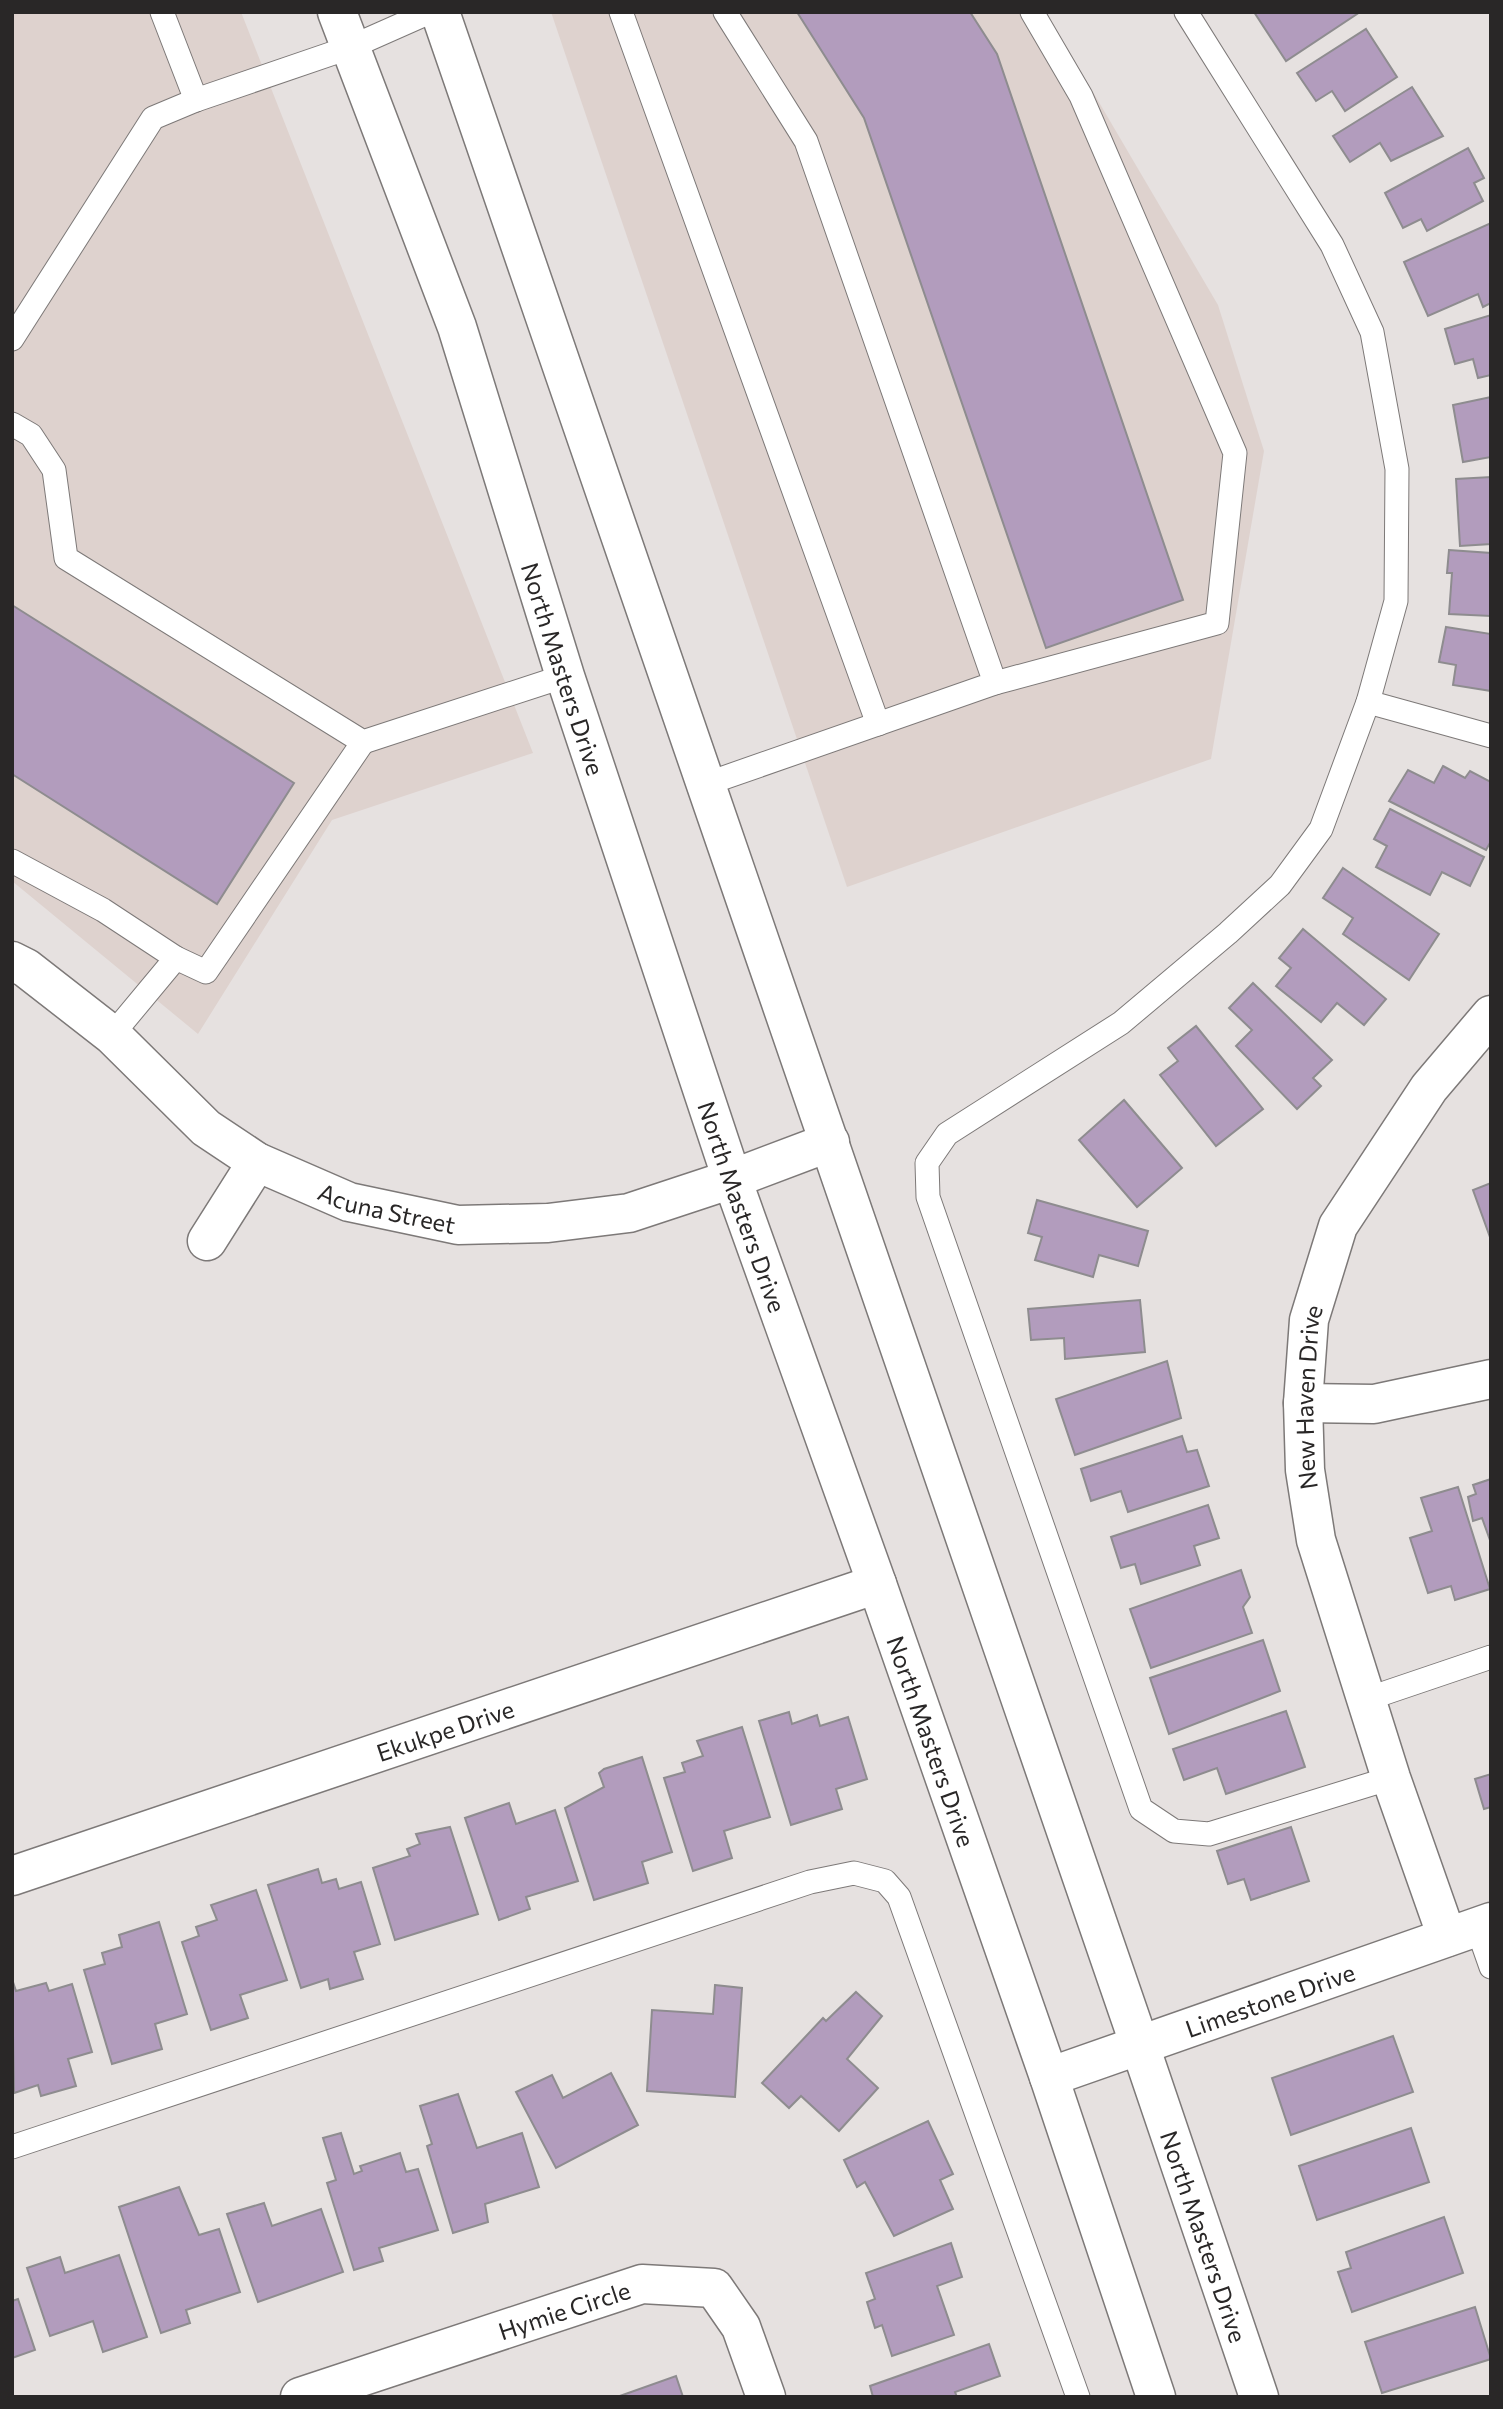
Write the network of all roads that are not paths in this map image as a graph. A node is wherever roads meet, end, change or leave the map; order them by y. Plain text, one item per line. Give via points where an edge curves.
1 (162, 12) edge
2 (337, 12) edge
3 (430, 12) edge
4 (440, 12) edge
5 (621, 12) edge
6 (724, 12) edge
7 (1032, 12) edge
8 (1186, 12) edge
9 (351, 47) junction
10 (196, 100) junction
11 (12, 339) edge
12 (12, 424) edge
13 (565, 676) junction
14 (995, 682) junction
15 (1368, 702) junction
16 (878, 724) junction
17 (1491, 736) edge
18 (363, 742) junction
19 (706, 784) junction
20 (12, 861) edge
21 (176, 958) junction
22 (12, 961) edge
23 (1491, 1015) edge
24 (112, 1035) junction
25 (830, 1142) junction
26 (257, 1162) junction
27 (732, 1179) junction
28 (206, 1241) dead end
29 (1491, 1379) edge
30 (1303, 1403) junction
31 (877, 1584) junction
32 (1491, 1657) edge
33 (1367, 1699) junction
34 (1391, 1778) junction
35 (12, 1876) edge
36 (1472, 1929) edge
37 (1491, 1967) edge
38 (1140, 2046) junction
39 (1049, 2077) junction
40 (12, 2147) edge
41 (300, 2397) edge
42 (766, 2397) edge
43 (1078, 2397) edge
44 (1156, 2397) edge
45 (1259, 2397) edge

1 - 10 lane
2 - 9 main road, North Masters Drive
3 - 9 lane
4 - 19 main road, North Masters Drive
5 - 16 lane
6 - 14 lane via 806,141
7 - 14 lane via 1081,96 1235,453 1217,624
8 - 15 lane via 1332,244 1373,332 1397,469 1396,601
9 - 10 lane
9 - 13 main road, North Masters Drive via 457,327
10 - 11 lane via 153,118
12 - 18 lane via 31,435 54,470 66,558
13 - 18 lane
13 - 27 main road, North Masters Drive
14 - 16 lane
15 - 17 lane
15 - 34 lane via 1321,829 1280,886 1121,1023 947,1134 928,1163 928,1197 1141,1809 1174,1831 1209,1834
16 - 19 lane
18 - 21 lane via 206,972
19 - 25 main road, North Masters Drive
20 - 21 lane via 103,909
21 - 24 lane
22 - 24 main road, Acuna Street
23 - 30 main road, New Haven Drive via 1429,1088 1338,1226 1309,1320
24 - 26 main road, Acuna Street via 206,1128
25 - 27 main road, Acuna Street
25 - 38 main road, North Masters Drive
26 - 27 main road, Acuna Street via 349,1202 458,1225 548,1223 629,1213
26 - 28 main road
27 - 31 main road, North Masters Drive
29 - 30 main road via 1374,1404
30 - 33 main road, New Haven Drive via 1305,1470 1316,1540
31 - 35 main road, Ekukpe Drive
31 - 39 main road, North Masters Drive
32 - 33 lane
33 - 34 main road, New Haven Drive
34 - 36 main road, New Haven Drive
36 - 37 lane
36 - 38 main road, Limestone Drive
38 - 39 main road, Limestone Drive
38 - 45 main road, North Masters Drive
39 - 44 main road, North Masters Drive
40 - 43 lane via 810,1882 854,1873 885,1881 899,1897
41 - 42 main road, Hymie Circle via 642,2284 715,2288 741,2327

